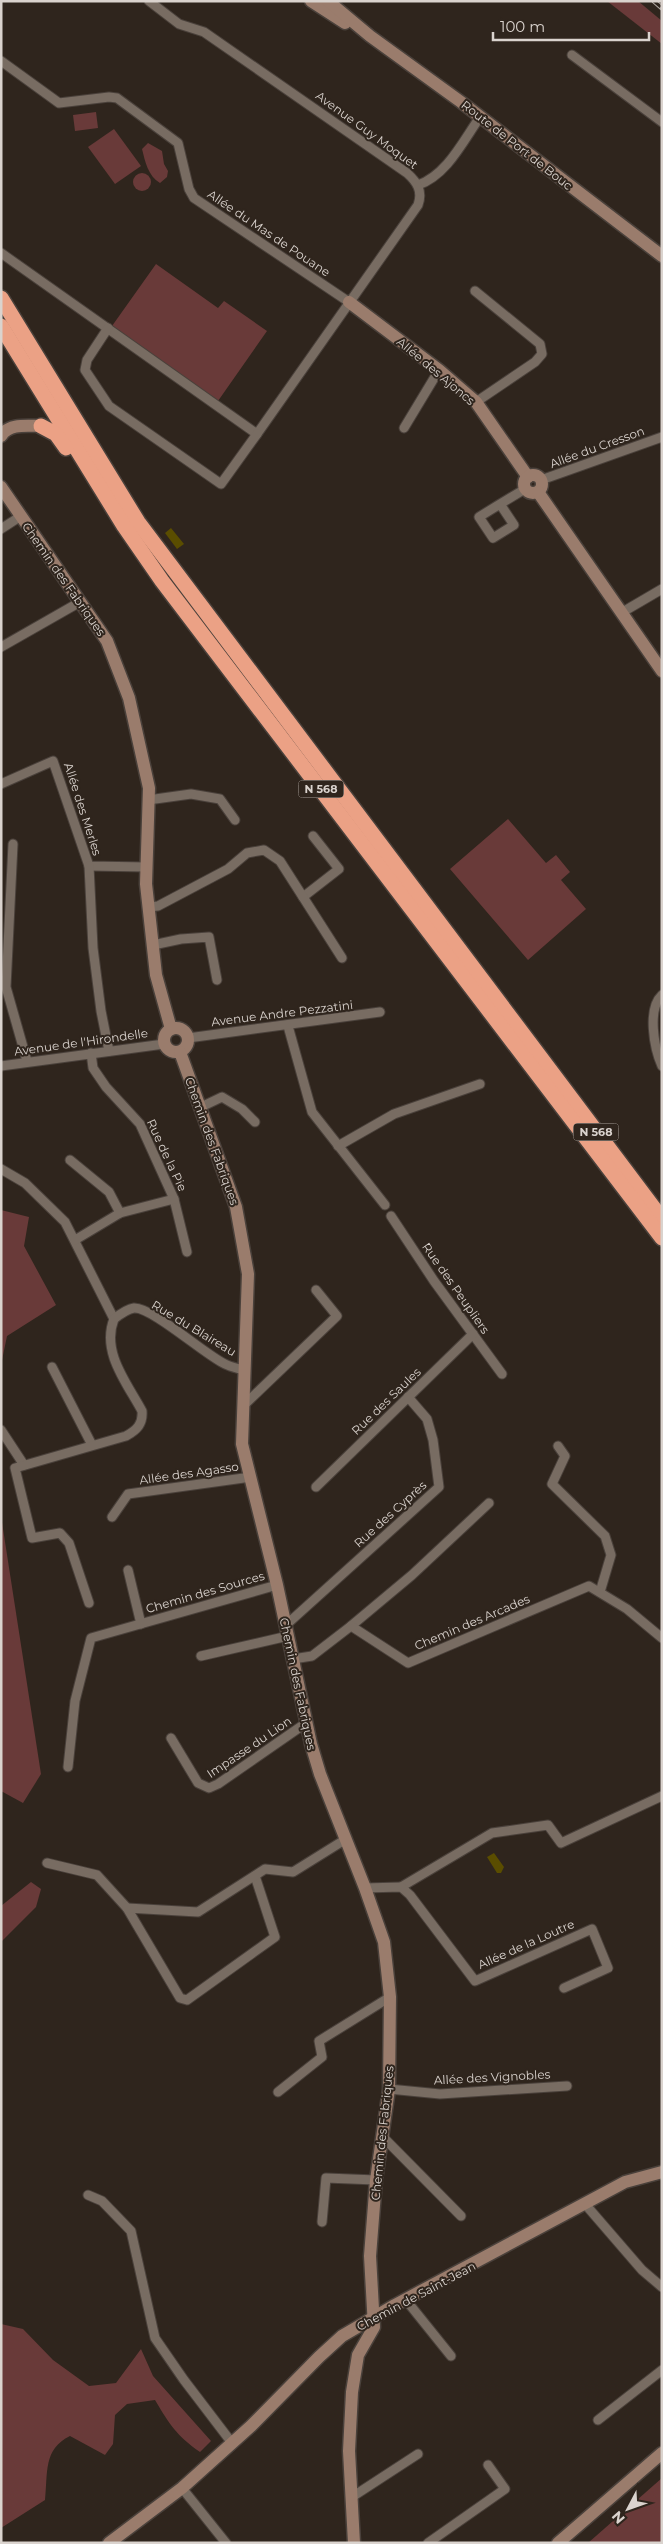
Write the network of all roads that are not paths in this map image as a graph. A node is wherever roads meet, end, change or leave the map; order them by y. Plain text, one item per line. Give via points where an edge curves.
1 (149, 1) edge
2 (311, 1) edge
3 (328, 1) edge
4 (370, 36) junction
5 (572, 55) dead end
6 (1, 61) edge
7 (480, 117) junction
8 (662, 122) edge
9 (418, 185) junction
10 (1, 253) edge
11 (662, 256) edge
12 (475, 291) dead end
13 (1, 298) edge
14 (349, 302) junction
15 (1, 326) edge
16 (108, 328) junction
17 (439, 370) junction
18 (476, 402) junction
19 (41, 426) joint
20 (404, 428) dead end
21 (257, 434) junction
22 (1, 436) edge
23 (662, 437) edge
24 (533, 485) junction
25 (1, 487) edge
26 (500, 504) dead end
27 (21, 516) junction
28 (124, 526) junction
29 (1, 530) edge
30 (662, 589) edge
31 (80, 602) junction
32 (621, 613) junction
33 (1, 648) edge
34 (662, 671) edge
35 (1, 784) edge
36 (148, 800) junction
37 (236, 820) dead end
38 (314, 836) dead end
39 (13, 844) dead end
40 (1, 866) edge
41 (12, 866) junction
42 (89, 866) junction
43 (146, 867) junction
44 (303, 897) junction
45 (148, 906) junction
46 (153, 945) junction
47 (342, 958) dead end
48 (217, 980) dead end
49 (4, 987) edge
50 (662, 995) edge
51 (380, 1012) dead end
52 (288, 1026) junction
53 (170, 1029) junction
54 (188, 1038) junction
55 (164, 1044) junction
56 (109, 1051) junction
57 (180, 1052) junction
58 (91, 1053) junction
59 (27, 1061) junction
60 (1, 1066) edge
61 (662, 1066) edge
62 (480, 1084) dead end
63 (201, 1107) junction
64 (255, 1122) dead end
65 (338, 1146) junction
66 (70, 1160) dead end
67 (1, 1169) edge
68 (174, 1199) junction
69 (385, 1205) dead end
70 (120, 1213) junction
71 (392, 1216) dead end
72 (662, 1219) edge
73 (662, 1238) edge
74 (75, 1240) junction
75 (187, 1252) dead end
76 (316, 1290) dead end
77 (114, 1319) junction
78 (473, 1334) junction
79 (52, 1367) dead end
80 (243, 1370) junction
81 (502, 1374) dead end
82 (408, 1397) junction
83 (243, 1406) junction
84 (1, 1430) edge
85 (92, 1445) junction
86 (558, 1446) dead end
87 (20, 1467) junction
88 (251, 1477) junction
89 (316, 1487) dead end
90 (489, 1503) dead end
91 (112, 1517) dead end
92 (128, 1570) dead end
93 (277, 1585) junction
94 (600, 1592) junction
95 (89, 1603) dead end
96 (141, 1624) junction
97 (350, 1626) junction
98 (287, 1630) junction
99 (662, 1638) edge
100 (200, 1656) dead end
101 (293, 1660) junction
102 (306, 1723) junction
103 (171, 1738) dead end
104 (68, 1767) dead end
105 (662, 1796) edge
106 (346, 1839) junction
107 (47, 1863) dead end
108 (255, 1876) junction
109 (401, 1887) junction
110 (365, 1888) junction
111 (127, 1908) junction
112 (564, 1988) dead end
113 (390, 1997) junction
114 (567, 2086) dead end
115 (389, 2089) junction
116 (278, 2092) dead end
117 (382, 2136) junction
118 (662, 2172) edge
119 (376, 2180) junction
120 (88, 2195) dead end
121 (585, 2204) junction
122 (461, 2216) dead end
123 (322, 2222) dead end
124 (662, 2287) edge
125 (406, 2300) junction
126 (374, 2317) junction
127 (451, 2356) dead end
128 (662, 2370) edge
129 (598, 2420) dead end
130 (232, 2443) junction
131 (662, 2453) edge
132 (418, 2454) dead end
133 (488, 2465) dead end
134 (182, 2488) junction
135 (352, 2497) junction
136 (110, 2543) edge
137 (226, 2543) edge
138 (354, 2543) edge
139 (428, 2543) edge
140 (558, 2543) edge

1 - 9 street, Avenue Guy Moquet via 179,24 204,32 407,173
2 - 4 street, Route de Port de Bouc
3 - 4 street, Route de Port de Bouc
4 - 7 street, Route de Port de Bouc
5 - 8 street
6 - 14 street, Allée du Mas de Pouane via 59,103 117,98 178,143 194,198
7 - 9 street via 442,170
7 - 11 street, Route de Port de Bouc
9 - 14 street, Avenue Guy Moquet via 418,204
10 - 16 street
12 - 18 street via 540,344 542,354
13 - 72 highway, N 568 via 149,537
14 - 17 street, Allée des Ajoncs
14 - 21 street, Avenue Guy Moquet
15 - 28 highway, N 568
16 - 21 street
16 - 21 street, Avenue Guy Moquet via 87,360 85,370 109,406 221,484
17 - 18 street, Allée des Ajoncs
17 - 20 street
18 - 24 street, Allée des Ajoncs
19 - 22 street via 18,426
19 - 28 highway via 56,434 108,510
23 - 24 street, Allée du Cresson
24 - 26 street, Allée du Cresson
24 - 32 street, Allée des Ajoncs
25 - 27 street, Chemin des Fabriques
27 - 29 street
27 - 31 street, Chemin des Fabriques
28 - 73 highway, N 568 via 162,581
30 - 32 street
31 - 33 street
31 - 36 street, Chemin des Fabriques via 107,641 129,698 149,788
32 - 34 street, Allée des Ajoncs
35 - 42 street, Allée des Merles via 54,761
36 - 37 street via 190,794 220,799
36 - 43 street, Chemin des Fabriques
38 - 44 street via 339,869
39 - 41 street
40 - 41 street
41 - 49 street
42 - 43 street, Allée des Merles
42 - 56 street via 93,948
43 - 45 street, Chemin des Fabriques
44 - 45 street via 280,860 264,850 247,853 228,869 158,906
44 - 47 street
45 - 46 street, Chemin des Fabriques
46 - 48 street via 209,937
46 - 53 street, Chemin des Fabriques via 156,975
49 - 59 street
50 - 61 street via 656,1001 654,1014 658,1057
51 - 52 street, Avenue Andre Pezzatini
52 - 54 street, Avenue Andre Pezzatini
52 - 65 street via 312,1112
53 - 54 street via 181,1029
53 - 55 street via 164,1036
54 - 57 street
55 - 56 street, Avenue de l'Hirondelle
55 - 57 street via 172,1052
56 - 58 street, Avenue de l'Hirondelle
57 - 63 street, Chemin des Fabriques
58 - 59 street, Avenue de l'Hirondelle
58 - 68 street, Rue de la Pie via 93,1068 106,1087 140,1124
59 - 60 street, Avenue de l'Hirondelle
62 - 65 street via 394,1114
63 - 64 street via 222,1097 242,1109
63 - 80 street, Chemin des Fabriques via 236,1207 248,1274
65 - 69 street
66 - 70 street via 110,1192
67 - 74 street via 25,1183 66,1222
68 - 70 street
68 - 75 street, Rue de la Pie
70 - 74 street
71 - 78 street, Rue des Peupliers
74 - 77 street
76 - 83 street via 337,1316
77 - 80 street, Rue du Blaireau via 134,1308 150,1313 203,1351
77 - 85 street via 110,1342 113,1359 142,1411 143,1420 126,1436
78 - 81 street, Rue des Peupliers
78 - 82 street, Rue des Saules
79 - 85 street
80 - 83 street, Chemin des Fabriques
82 - 89 street, Rue des Saules
82 - 98 street, Rue des Cyprès via 427,1419 439,1487
83 - 88 street, Chemin des Fabriques via 242,1444
84 - 87 street
85 - 87 street
86 - 94 street via 565,1456 552,1484 605,1536 611,1555
87 - 95 street via 32,1538 60,1533 69,1543
88 - 91 street, Allée des Agasso via 128,1494
88 - 93 street, Chemin des Fabriques
90 - 97 street
92 - 96 street, Chemin des Sources
93 - 96 street, Chemin des Sources
93 - 98 street, Chemin des Fabriques
94 - 97 street, Chemin des Arcades via 589,1586 408,1663
94 - 99 street, Chemin des Arcades
96 - 104 street, Chemin des Sources via 91,1638 75,1701
97 - 101 street via 312,1656
98 - 100 street
98 - 101 street, Chemin des Fabriques
101 - 102 street, Chemin des Fabriques
102 - 103 street, Impasse du Lion via 209,1788 198,1783
102 - 106 street, Chemin des Fabriques via 320,1774
105 - 109 street via 561,1843 548,1825 492,1833
106 - 108 street via 293,1872 265,1869
106 - 110 street, Chemin des Fabriques
107 - 111 street via 97,1875
108 - 111 street via 198,1912
108 - 111 street via 275,1937 186,2000 180,1998
109 - 110 street
109 - 112 street, Allée de la Loutre via 475,1981 592,1929 608,1968
110 - 113 street, Chemin des Fabriques via 384,1942
113 - 115 street, Chemin des Fabriques
113 - 116 street via 319,2041 322,2057
114 - 115 street, Allée des Vignobles via 440,2094
115 - 117 street, Chemin des Fabriques
117 - 119 street, Chemin des Fabriques
117 - 122 street
118 - 121 street, Chemin de Saint-Jean via 625,2182
119 - 123 street via 326,2178
119 - 126 street, Chemin des Fabriques via 370,2256
120 - 130 street via 102,2201 131,2231 155,2338
121 - 124 street via 642,2270
121 - 125 street, Chemin de Saint-Jean
125 - 126 street, Chemin de Saint-Jean
125 - 127 street
126 - 130 street, Chemin de Saint-Jean via 342,2336 318,2357
126 - 135 street via 374,2327 358,2355 354,2372 349,2451
128 - 129 street
130 - 134 street, Chemin de Saint-Jean
131 - 140 street
132 - 135 street
133 - 139 street via 505,2489
134 - 136 street, Chemin de Saint-Jean
134 - 137 street
135 - 138 street

